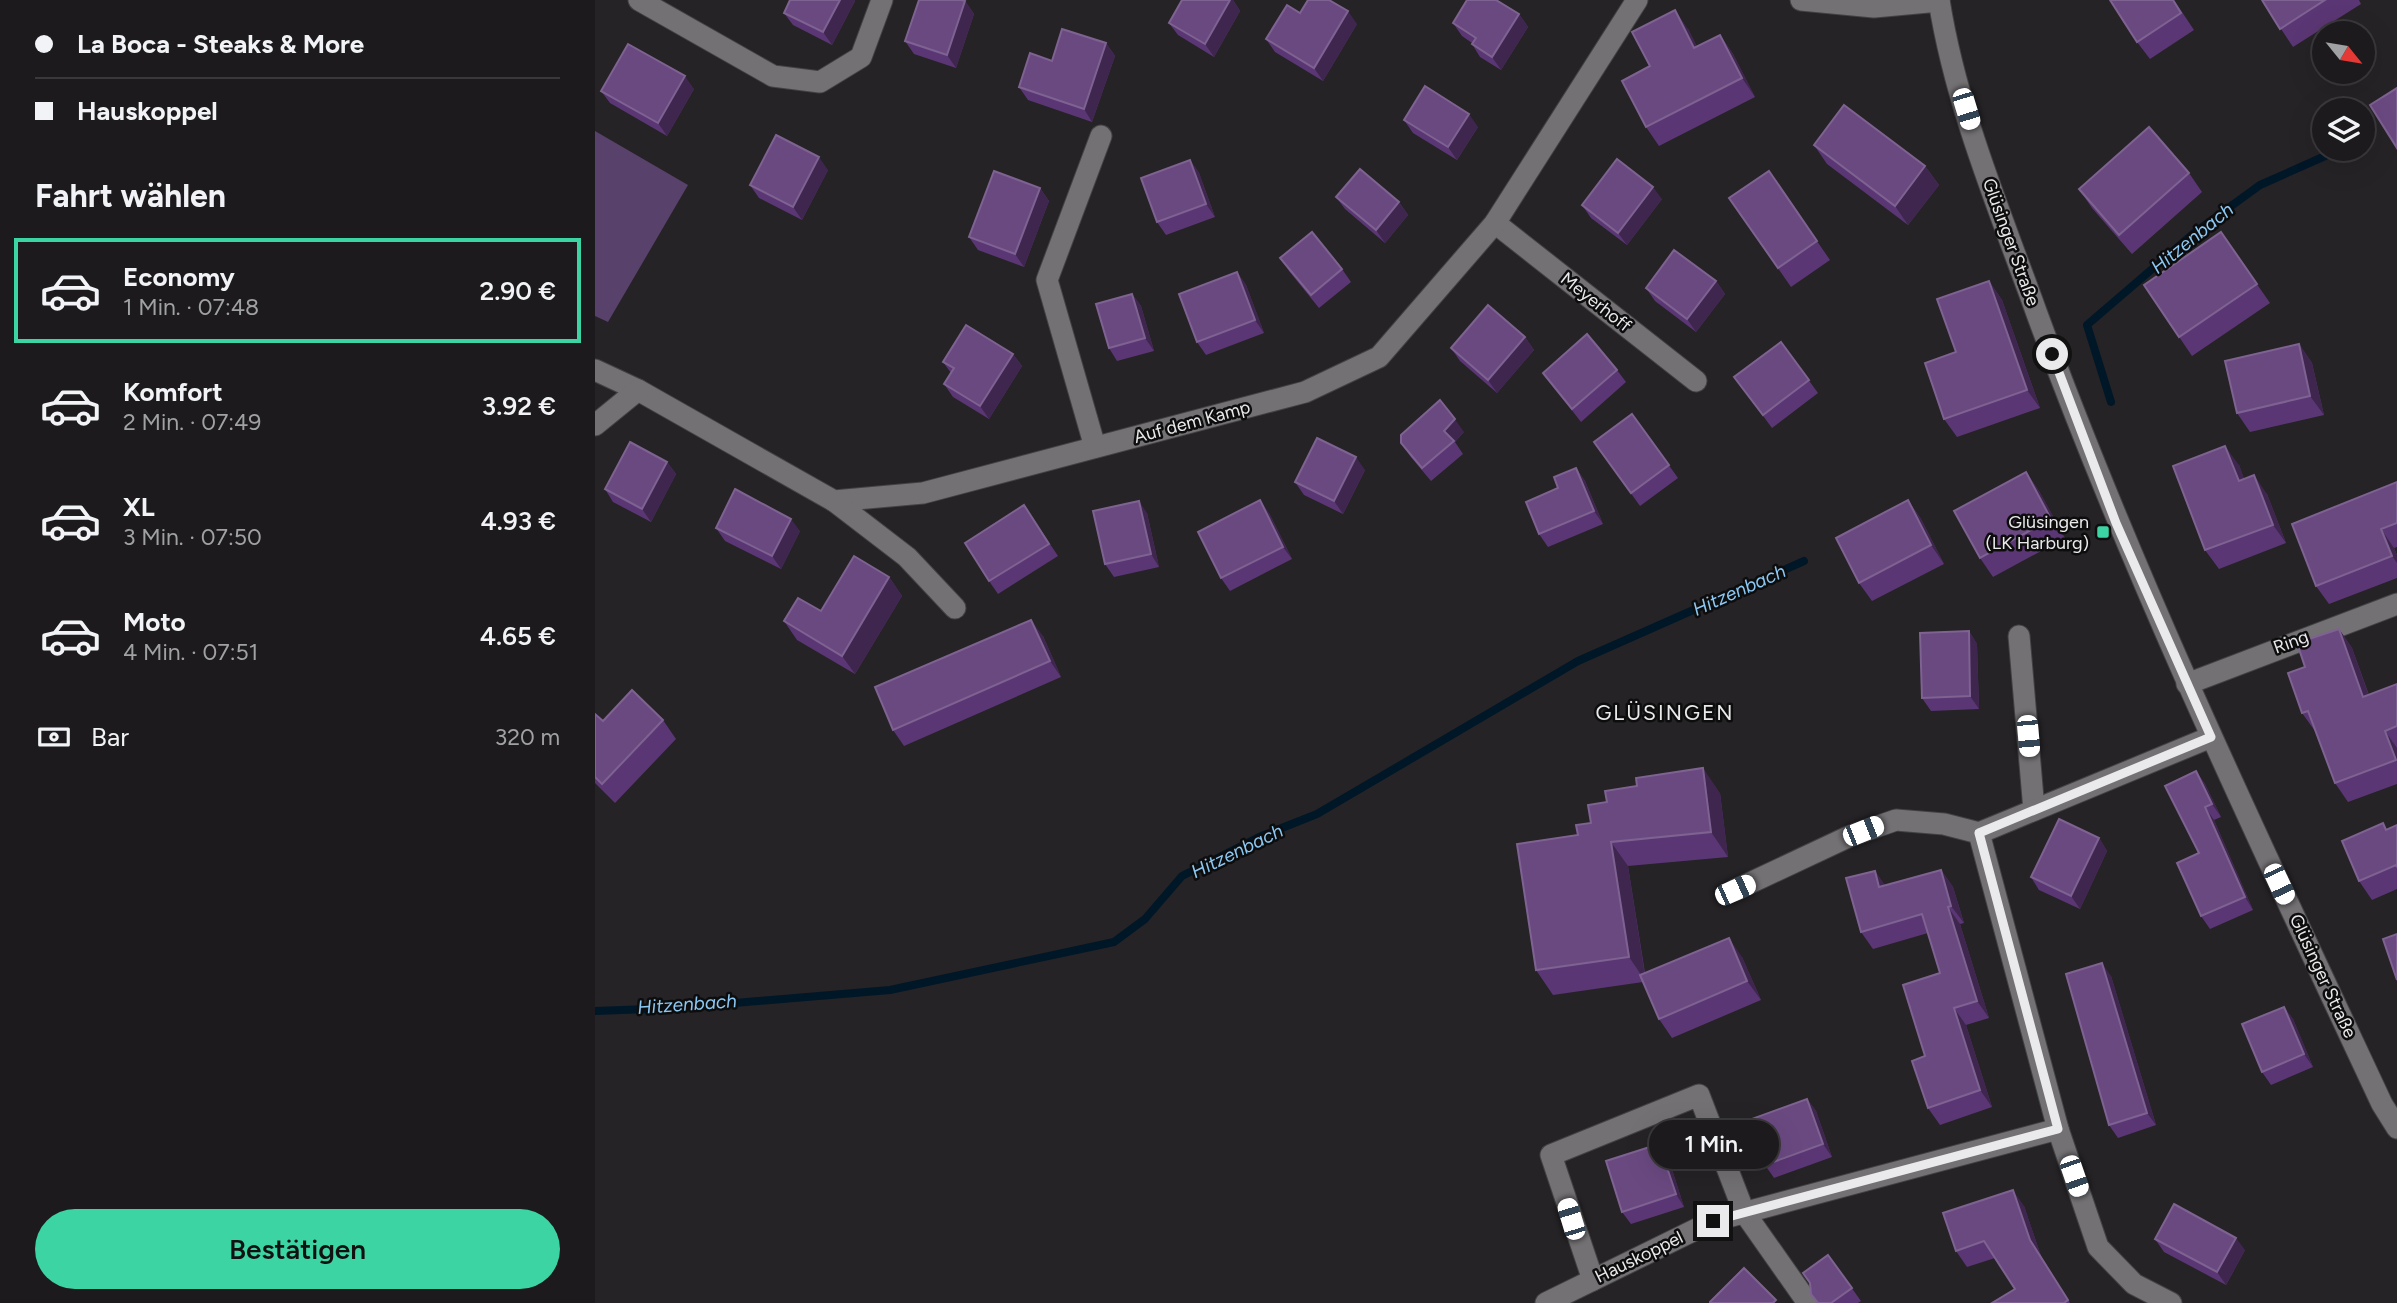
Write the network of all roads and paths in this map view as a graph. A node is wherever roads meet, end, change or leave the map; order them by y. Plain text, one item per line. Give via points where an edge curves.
1 (639, 0) edge
2 (882, 0) edge
3 (1637, 0) edge
4 (1801, 0) edge
5 (1939, 0) edge
6 (1101, 135) dead end
7 (1495, 223) junction
8 (595, 370) edge
9 (1696, 381) dead end
10 (639, 390) junction
11 (595, 425) edge
12 (1095, 447) junction
13 (834, 500) junction
14 (2397, 604) edge
15 (955, 608) dead end
16 (2019, 636) dead end
17 (2187, 684) junction
18 (2211, 737) junction
19 (2034, 810) junction
20 (1979, 833) junction
21 (1735, 890) dead end
22 (2397, 1128) edge
23 (2058, 1129) junction
24 (1744, 1212) junction
25 (1593, 1280) junction
26 (1546, 1303) edge
27 (1808, 1303) edge
28 (2171, 1303) edge

1 - 2 street via 773,76 820,82 861,57
3 - 7 street, Auf dem Kamp
4 - 5 street via 1874,7
5 - 17 street, Glüsinger Straße via 1949,58 1990,186 2103,488
6 - 12 street via 1047,280
7 - 9 street, Meyerhoff
7 - 12 street, Auf dem Kamp via 1379,357 1305,392
8 - 10 street
10 - 11 street
10 - 13 street
12 - 13 street, Auf dem Kamp via 923,493
13 - 15 street via 907,557
14 - 17 street, Ring
16 - 19 street
17 - 18 street, Glüsinger Straße
18 - 19 street
18 - 22 street, Glüsinger Straße
19 - 20 street
20 - 21 street via 1896,820 1850,836
20 - 23 street
23 - 24 street, Hauskoppel
23 - 28 street via 2098,1247 2134,1284
24 - 25 street, Hauskoppel via 1713,1221
24 - 25 street via 1699,1095 1551,1155
24 - 27 street
25 - 26 street, Hauskoppel

